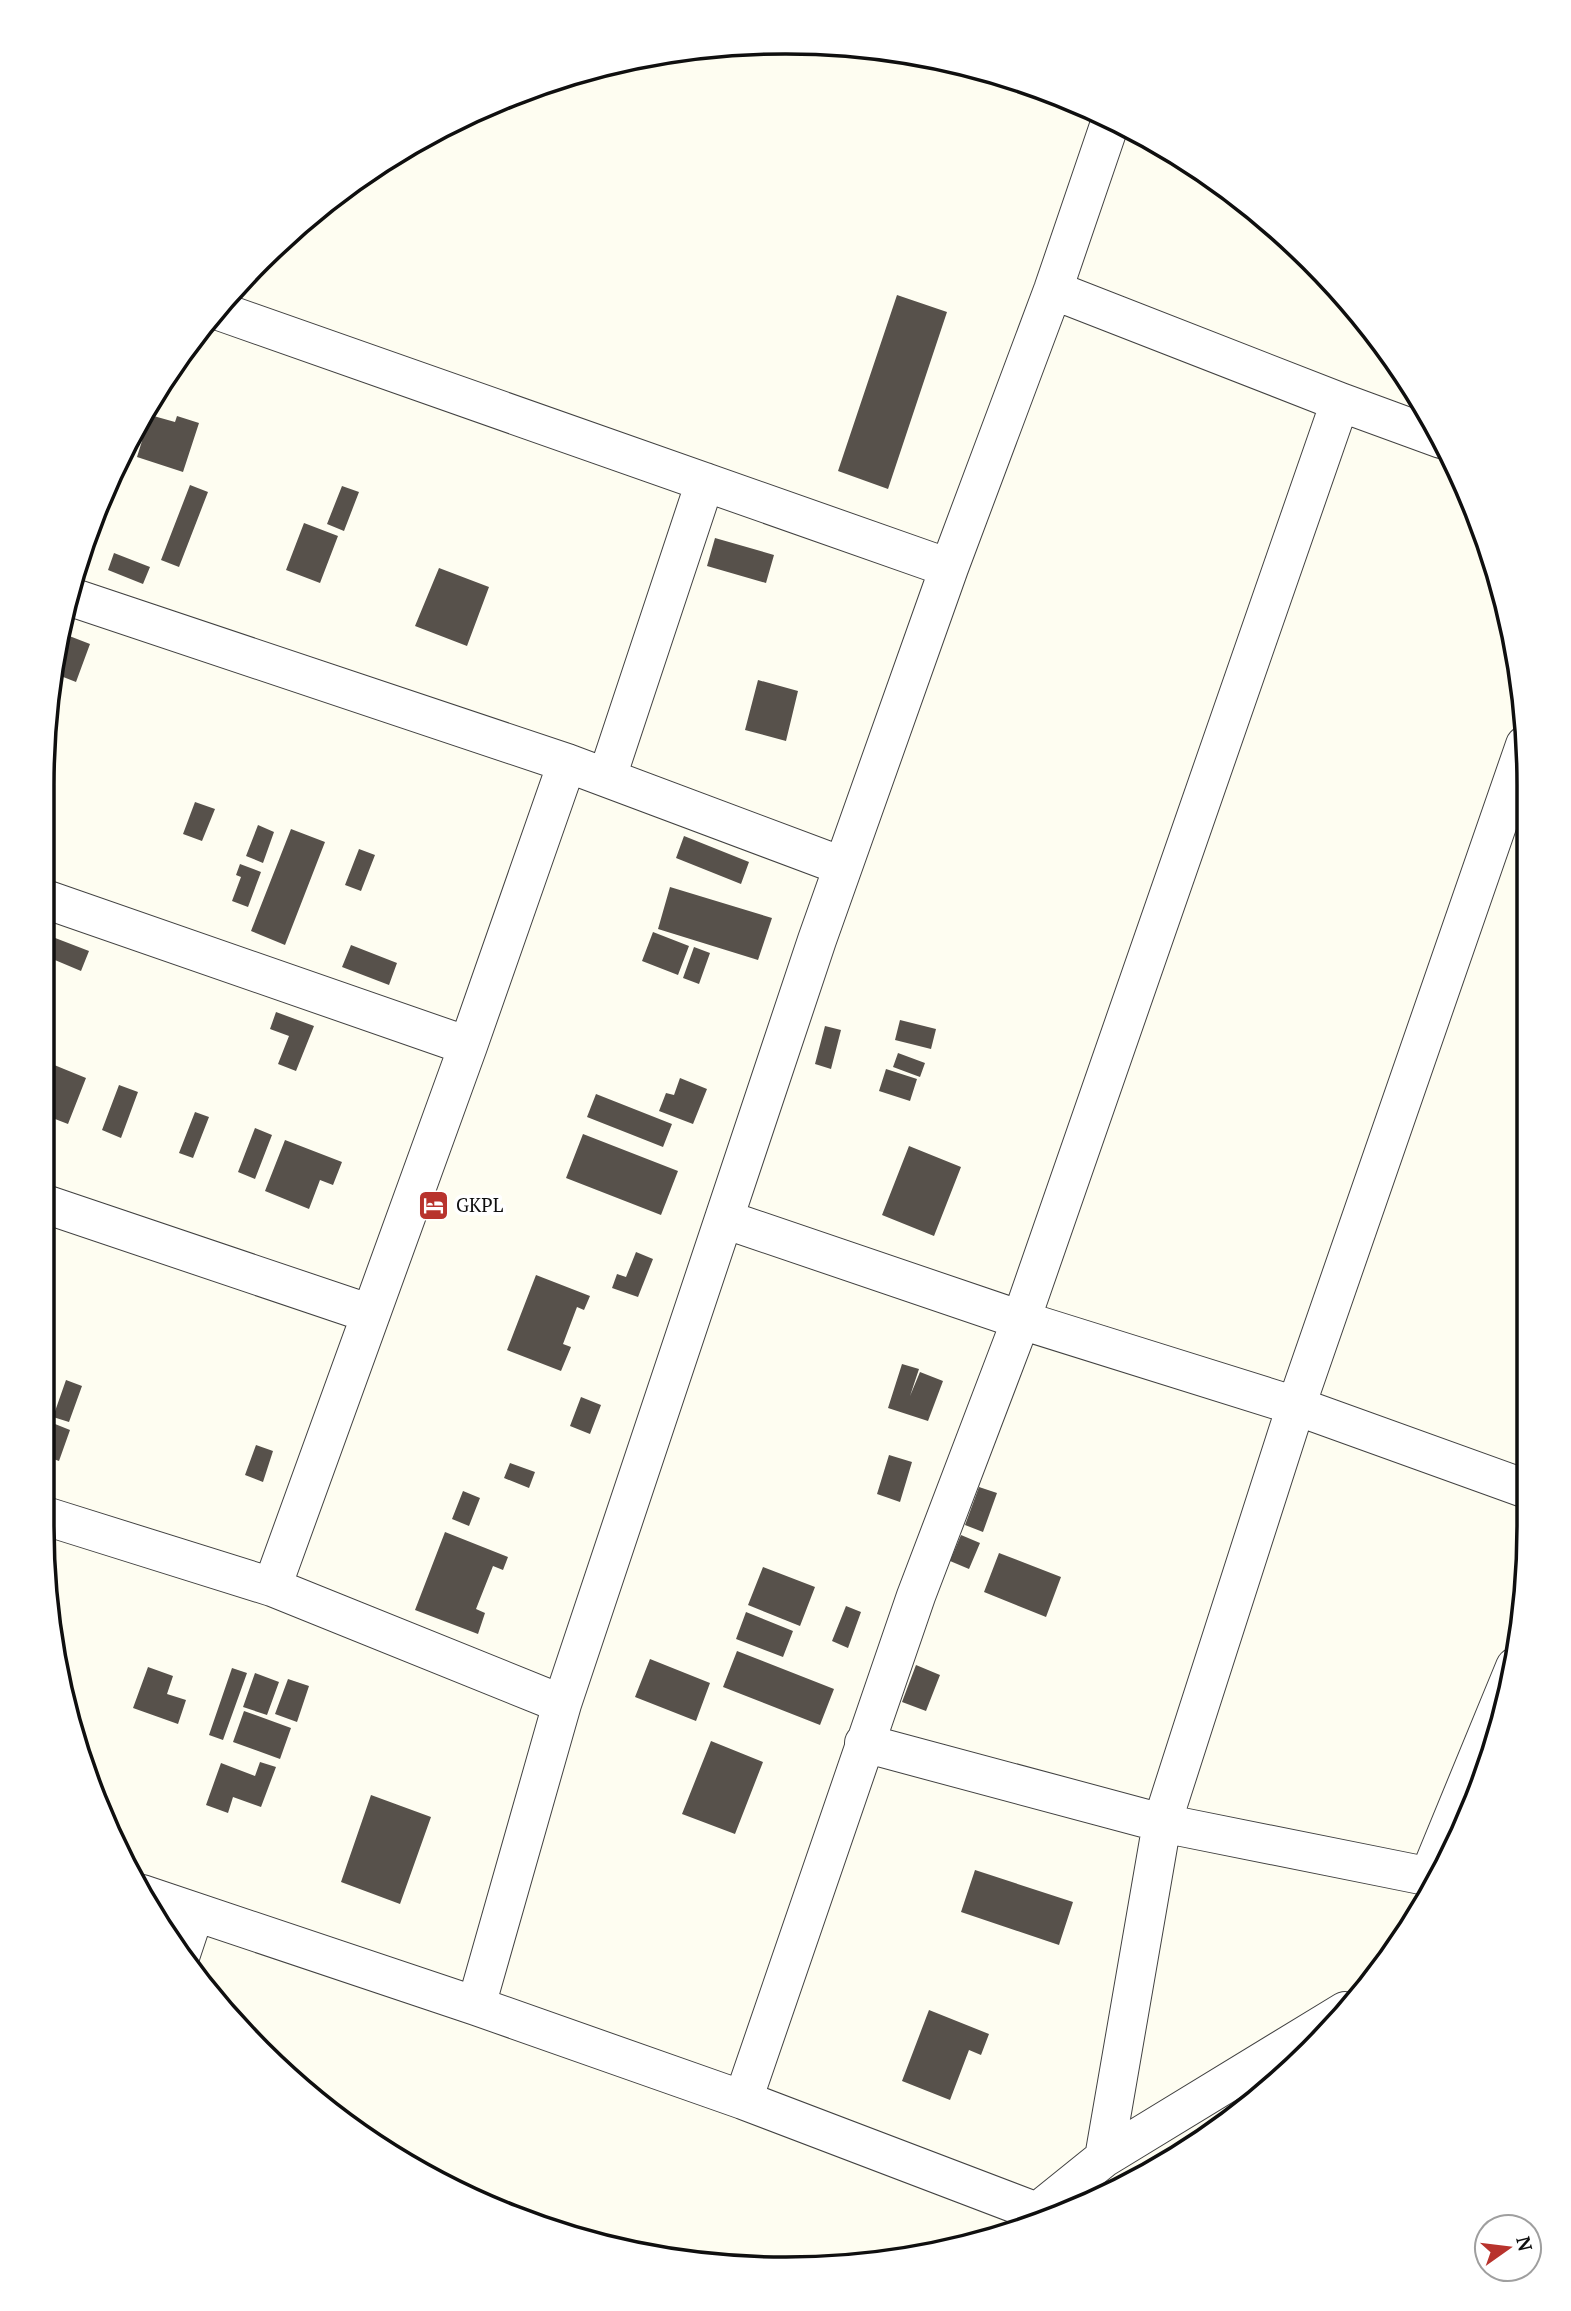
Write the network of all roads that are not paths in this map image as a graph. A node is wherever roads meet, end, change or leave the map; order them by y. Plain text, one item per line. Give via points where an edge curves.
1 (1108, 129) edge
2 (1053, 290) junction
3 (227, 314) edge
4 (1340, 402) junction
5 (1426, 434) edge
6 (705, 482) junction
7 (949, 568) junction
8 (78, 599) edge
9 (567, 763) junction
10 (1516, 770) edge
11 (607, 778) junction
12 (842, 866) junction
13 (54, 902) edge
14 (468, 1046) junction
15 (54, 1207) edge
16 (724, 1219) junction
17 (370, 1314) junction
18 (1021, 1320) junction
19 (1296, 1406) junction
20 (1517, 1486) edge
21 (54, 1520) edge
22 (272, 1587) junction
23 (562, 1704) junction
24 (864, 1743) junction
25 (1162, 1823) junction
26 (1427, 1876) edge
27 (157, 1899) edge
28 (195, 1912) junction
29 (185, 1943) edge
30 (476, 2006) junction
31 (1316, 2029) edge
32 (743, 2100) junction
33 (1104, 2158) junction
34 (1041, 2210) edge
35 (1030, 2214) edge

1 - 2 street
2 - 4 street
2 - 7 street
3 - 6 street
4 - 5 street
4 - 18 street
6 - 7 street
6 - 11 street
7 - 12 street
8 - 9 street
9 - 11 street
9 - 14 street
10 - 19 street
11 - 12 street
12 - 16 street
13 - 14 street
14 - 17 street
15 - 17 street
16 - 18 street
16 - 23 street
17 - 22 street
18 - 19 street
18 - 24 street
19 - 20 street
19 - 25 street
21 - 22 street
22 - 23 street
23 - 30 street
24 - 25 street
24 - 32 street
25 - 26 street
25 - 33 street
27 - 28 street
28 - 29 street
28 - 30 street
30 - 32 street
31 - 33 street
32 - 35 street
33 - 34 street

